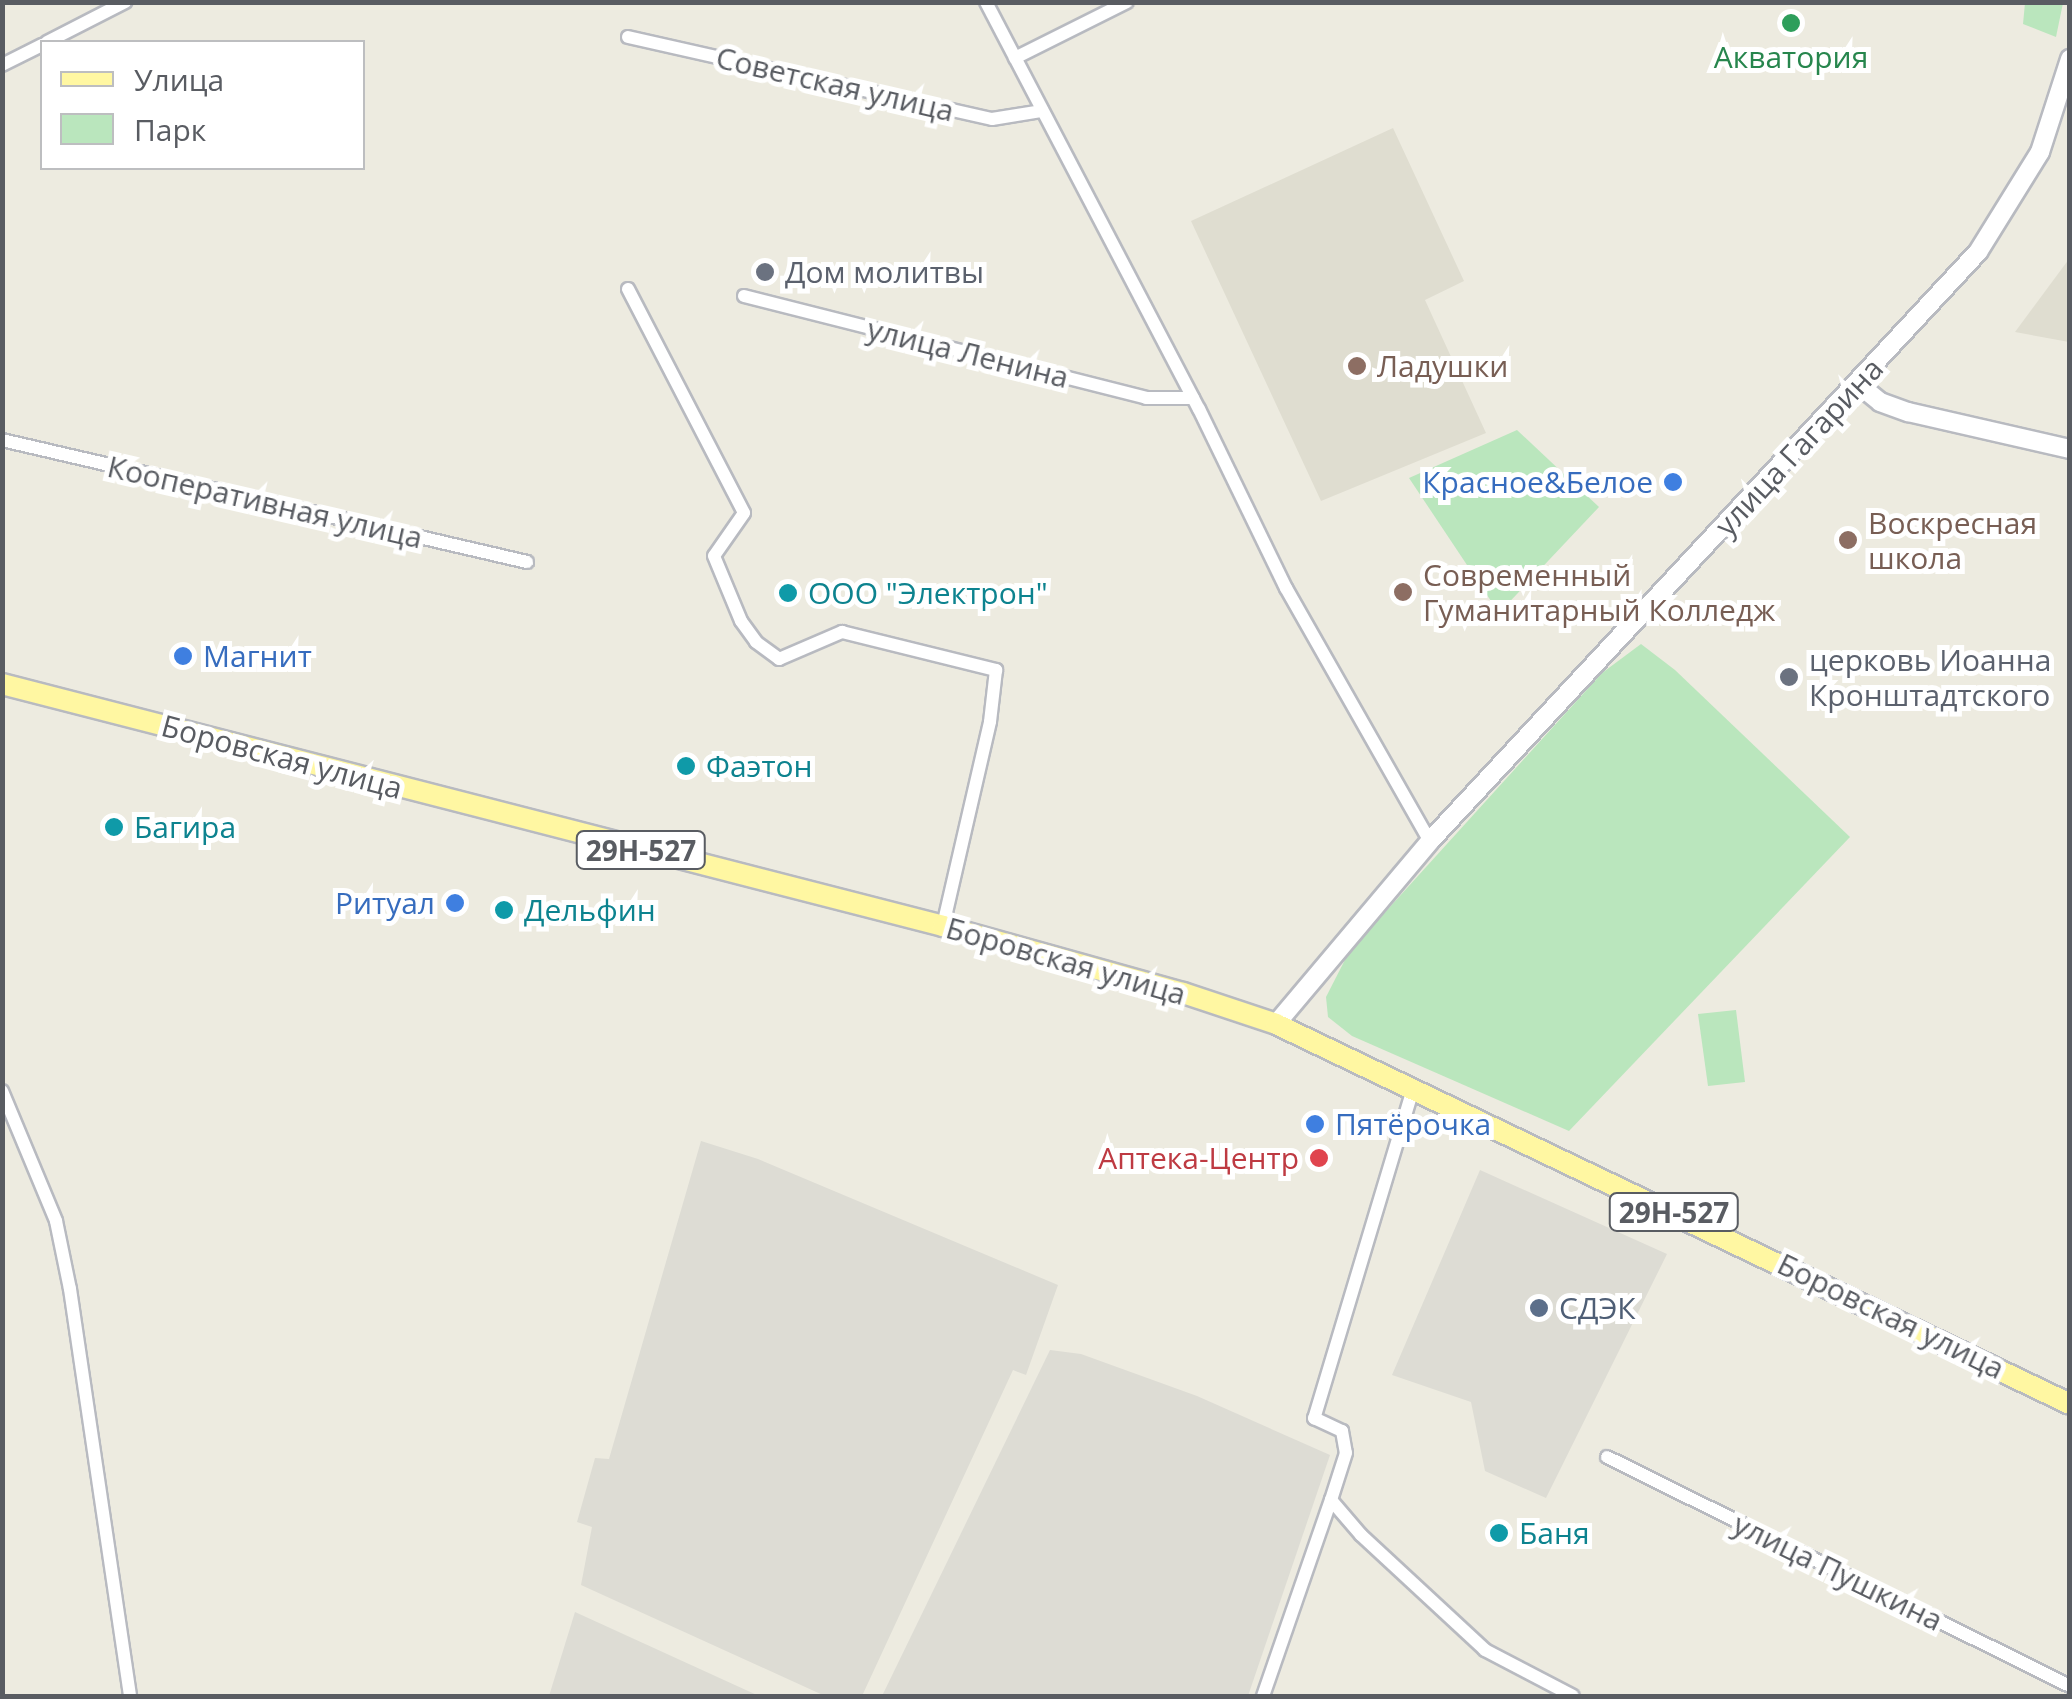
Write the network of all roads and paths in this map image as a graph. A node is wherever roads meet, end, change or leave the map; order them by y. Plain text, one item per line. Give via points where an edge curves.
1 (125, 2) edge
2 (986, 2) edge
3 (1128, 2) edge
4 (628, 38) dead end
5 (53, 40) edge
6 (40, 46) edge
7 (1015, 58) junction
8 (2070, 59) edge
9 (2, 65) edge
10 (1042, 111) junction
11 (628, 289) dead end
12 (744, 296) dead end
13 (1858, 384) junction
14 (1193, 398) junction
15 (2, 440) edge
16 (2070, 449) edge
17 (527, 562) dead end
18 (2, 684) edge
19 (1430, 841) junction
20 (943, 926) junction
21 (1276, 1024) junction
22 (1412, 1089) junction
23 (2, 1092) edge
24 (2070, 1404) edge
25 (1608, 1457) dead end
26 (1330, 1500) junction
27 (2070, 1686) edge
28 (130, 1696) edge
29 (1263, 1696) edge
30 (1572, 1696) edge

1 - 5 street
2 - 7 street
3 - 7 street
4 - 10 street, Советская улица via 992,119
6 - 9 street
7 - 10 street
8 - 13 street, улица Гагарина via 2040,152 2002,218
10 - 14 street
11 - 20 street via 744,512 714,556 756,642 779,659 842,632 996,670
12 - 14 street, улица Ленина via 1146,398
13 - 16 street via 1908,412
13 - 19 street, улица Гагарина
14 - 19 street via 1286,588
15 - 17 street, Кооперативная улица
18 - 20 main road, Боровская улица / 29Н-527
19 - 21 street, улица Гагарина
20 - 21 main road, Боровская улица / 29Н-527
21 - 22 main road, Боровская улица / 29Н-527
22 - 24 main road, Боровская улица / 29Н-527
22 - 26 street via 1314,1418 1342,1431 1346,1453
23 - 28 street via 56,1221
25 - 27 street, улица Пушкина
26 - 29 street
26 - 30 street via 1485,1650

